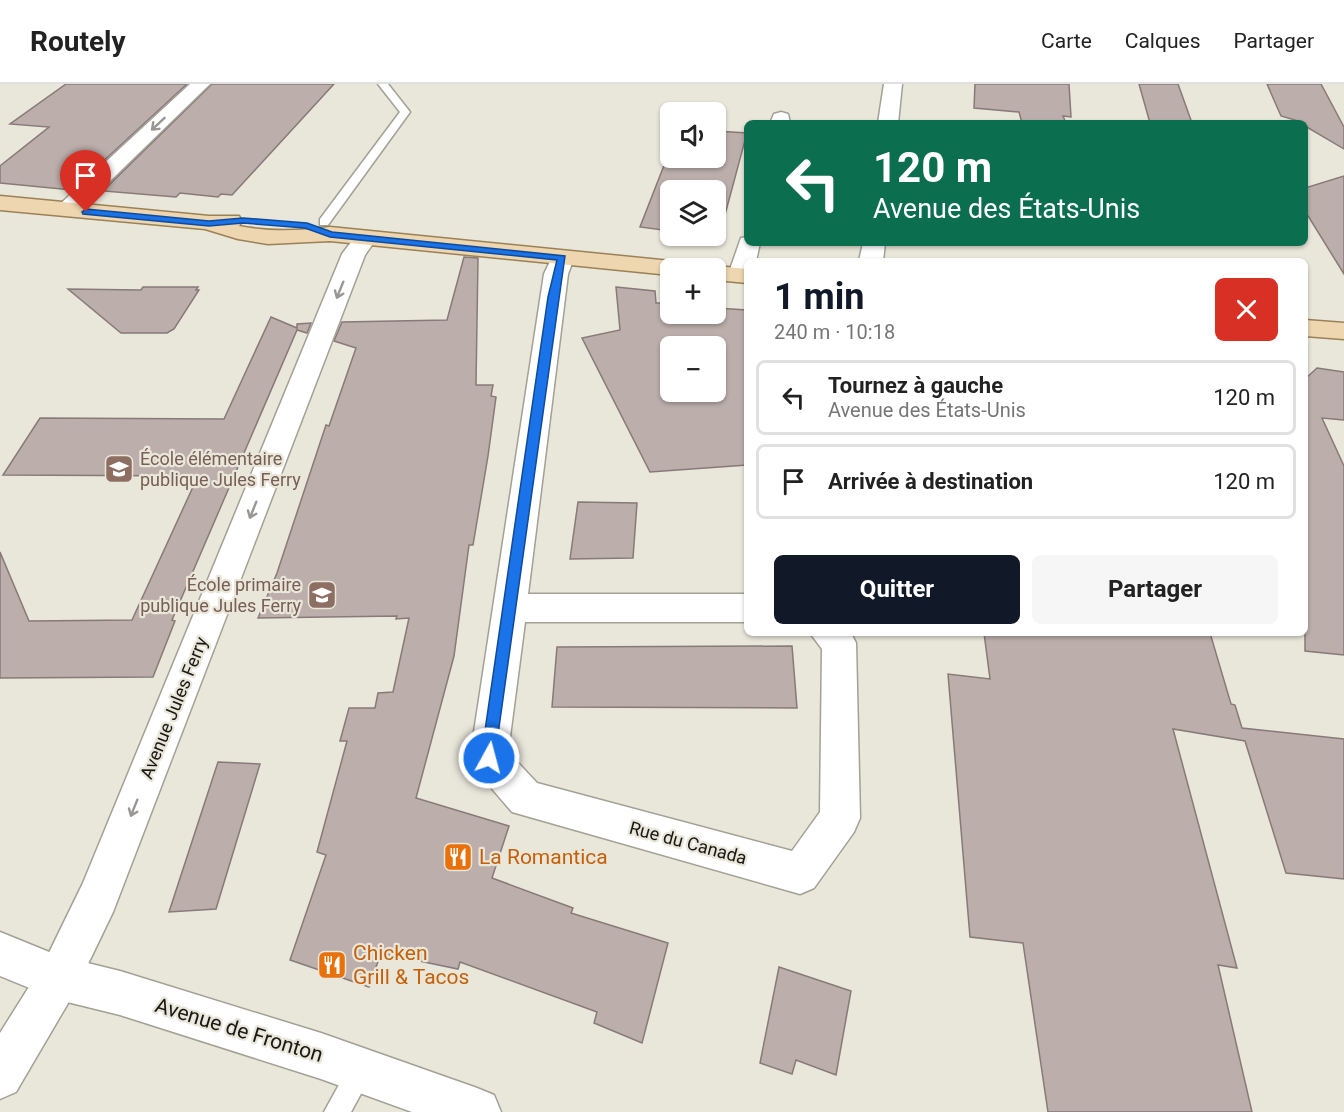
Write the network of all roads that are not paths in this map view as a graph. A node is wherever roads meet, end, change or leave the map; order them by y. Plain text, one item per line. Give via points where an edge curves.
1 (201, 84) edge
2 (383, 84) edge
3 (893, 84) edge
4 (888, 120) edge
5 (0, 203) edge
6 (67, 210) junction
7 (327, 228) junction
8 (366, 238) junction
9 (562, 258) junction
10 (660, 267) edge
11 (726, 274) edge
12 (744, 275) edge
13 (1308, 328) edge
14 (1344, 332) edge
15 (509, 608) junction
16 (744, 608) edge
17 (830, 636) edge
18 (0, 954) edge
19 (59, 978) junction
20 (361, 1070) junction
21 (0, 1076) edge
22 (337, 1112) edge
23 (477, 1112) edge

1 -> 6 street
2 - 7 lane via 405,112
3 - 4 street
5 - 6 main road
6 - 7 main road via 209,223 231,232 297,239
7 - 8 main road
8 - 9 main road
8 -> 19 street, Avenue Jules Ferry via 354,255 98,897
9 - 10 main road
9 - 15 street, Rue du Canada via 556,274
11 - 12 main road
13 - 14 main road
15 - 16 street
15 - 17 street, Rue du Canada via 489,758 526,799 800,874 840,818 839,644
18 - 19 street, Avenue de Fronton
19 - 20 street, Avenue de Fronton via 242,1029
19 - 21 street, Avenue Jules Ferry
20 - 22 lane
20 - 23 street, Avenue de Fronton

